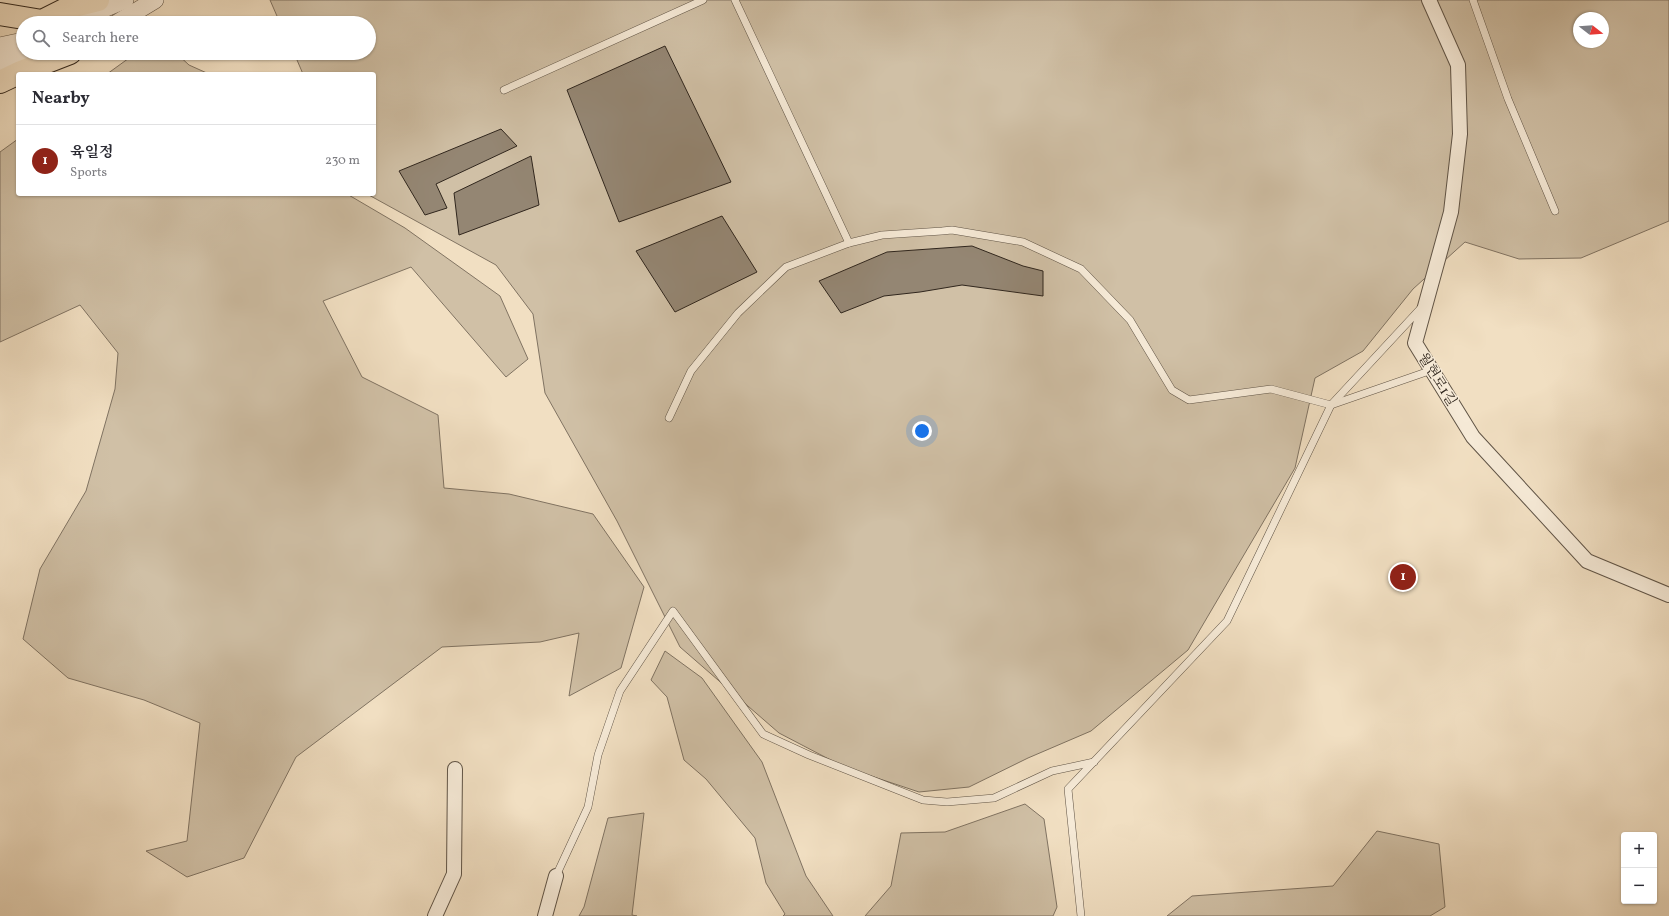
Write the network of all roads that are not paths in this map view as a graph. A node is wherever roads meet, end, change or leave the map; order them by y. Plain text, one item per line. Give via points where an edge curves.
1 (98, 0) edge
2 (125, 0) edge
3 (155, 0) edge
4 (703, 0) edge
5 (735, 0) edge
6 (1429, 0) edge
7 (1473, 0) edge
8 (0, 14) edge
9 (53, 16) edge
10 (87, 16) edge
11 (129, 16) edge
12 (16, 17) edge
13 (16, 43) edge
14 (0, 46) edge
15 (16, 56) edge
16 (52, 60) edge
17 (0, 62) edge
18 (21, 72) edge
19 (16, 74) edge
20 (0, 82) edge
21 (504, 90) dead end
22 (1555, 211) dead end
23 (849, 242) junction
24 (1426, 303) junction
25 (1432, 370) junction
26 (1331, 404) junction
27 (669, 418) dead end
28 (1669, 594) edge
29 (1094, 762) junction
30 (455, 769) dead end
31 (556, 876) joint
32 (435, 916) edge
33 (545, 916) edge
34 (1081, 916) edge

1 - 9 main road
2 - 10 street
3 - 11 street
4 - 21 lane
5 - 23 lane
6 - 24 street, 월현로1길 via 1458,65 1460,134 1451,212
7 - 22 lane via 1508,99
8 - 12 main road
13 - 14 street
15 - 17 street
16 - 18 main road
19 - 20 main road
23 - 26 lane via 882,235 952,230 1023,242 1081,269 1130,320 1172,390 1189,400 1271,389
23 - 27 lane via 786,267 738,313 691,371
24 - 25 street, 월현로1길 via 1415,343
24 - 26 lane
25 - 26 lane
25 - 28 street, 월현로1길 via 1473,437 1587,561
26 - 29 lane via 1227,621
29 - 31 lane via 1052,771 994,798 947,802 923,800 762,734 673,611 620,691 598,755 588,807
29 - 34 lane via 1068,789
30 - 32 street via 454,874
31 - 33 street

